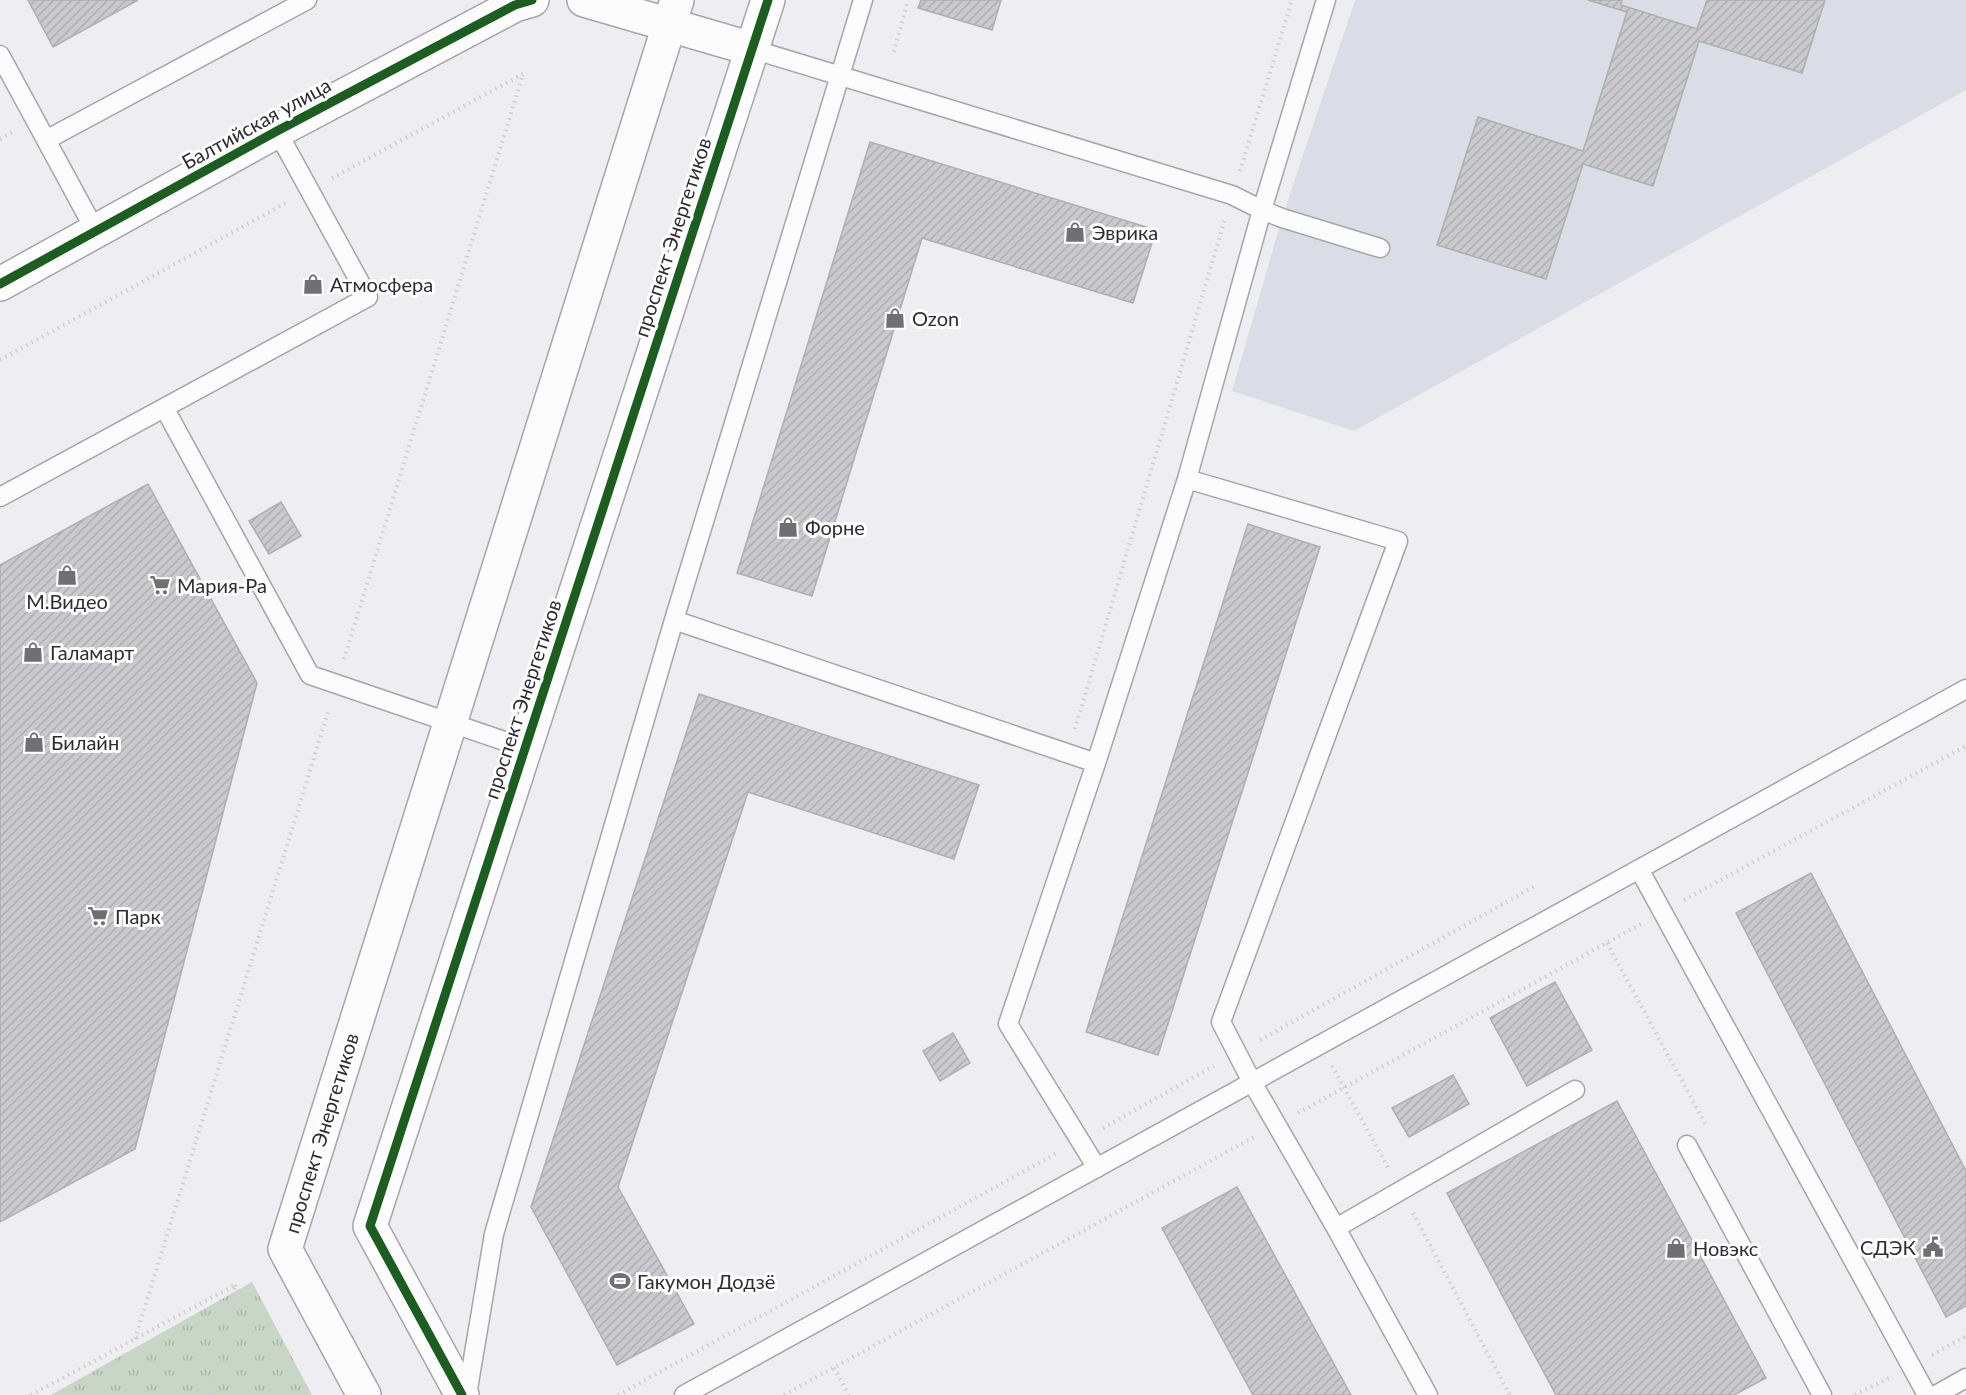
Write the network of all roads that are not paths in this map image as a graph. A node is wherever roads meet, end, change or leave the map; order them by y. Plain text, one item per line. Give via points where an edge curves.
1 (307, 0) edge
2 (584, 0) edge
3 (768, 0) edge
4 (862, 0) edge
5 (1326, 0) edge
6 (520, 2) edge
7 (673, 12) edge
8 (752, 49) junction
9 (0, 55) edge
10 (839, 75) junction
11 (277, 131) junction
12 (46, 140) junction
13 (1263, 210) junction
14 (96, 232) junction
15 (1380, 248) dead end
16 (0, 284) edge
17 (165, 409) junction
18 (1187, 479) junction
19 (0, 497) edge
20 (674, 620) junction
21 (1966, 689) edge
22 (451, 722) junction
23 (525, 748) junction
24 (1096, 763) junction
25 (1639, 869) junction
26 (1252, 1082) junction
27 (1575, 1090) dead end
28 (1687, 1145) dead end
29 (1097, 1168) junction
30 (1336, 1228) junction
31 (1966, 1378) edge
32 (364, 1395) edge
33 (462, 1395) edge
34 (467, 1395) edge
35 (684, 1395) edge
36 (1428, 1395) edge
37 (1822, 1395) edge
38 (1927, 1395) edge
39 (1936, 1395) edge

1 - 12 lane
2 - 7 street
3 - 8 street, проспект Энергетиков
4 - 10 lane
5 - 13 lane
6 - 11 street, Балтийская улица
7 - 8 street
7 - 22 street, проспект Энергетиков
8 - 10 lane
8 - 23 street, проспект Энергетиков
9 - 12 lane
10 - 13 lane via 1232,195
10 - 20 lane
11 - 14 street, Балтийская улица
11 - 17 lane via 368,297
12 - 14 lane
13 - 15 lane
13 - 18 lane
14 - 16 street, Балтийская улица
17 - 19 lane
17 - 22 lane via 310,675
18 - 24 lane
18 - 26 lane via 1398,541 1221,1022
20 - 24 lane
20 - 34 lane via 494,1234
21 - 25 lane
22 - 23 lane
22 - 32 street, проспект Энергетиков via 285,1249
23 - 33 street, проспект Энергетиков via 370,1226
24 - 29 lane via 1008,1024
25 - 26 lane
25 - 38 lane
26 - 29 lane
26 - 30 lane
27 - 30 lane
28 - 37 lane
29 - 35 lane
30 - 36 lane
31 - 39 lane

